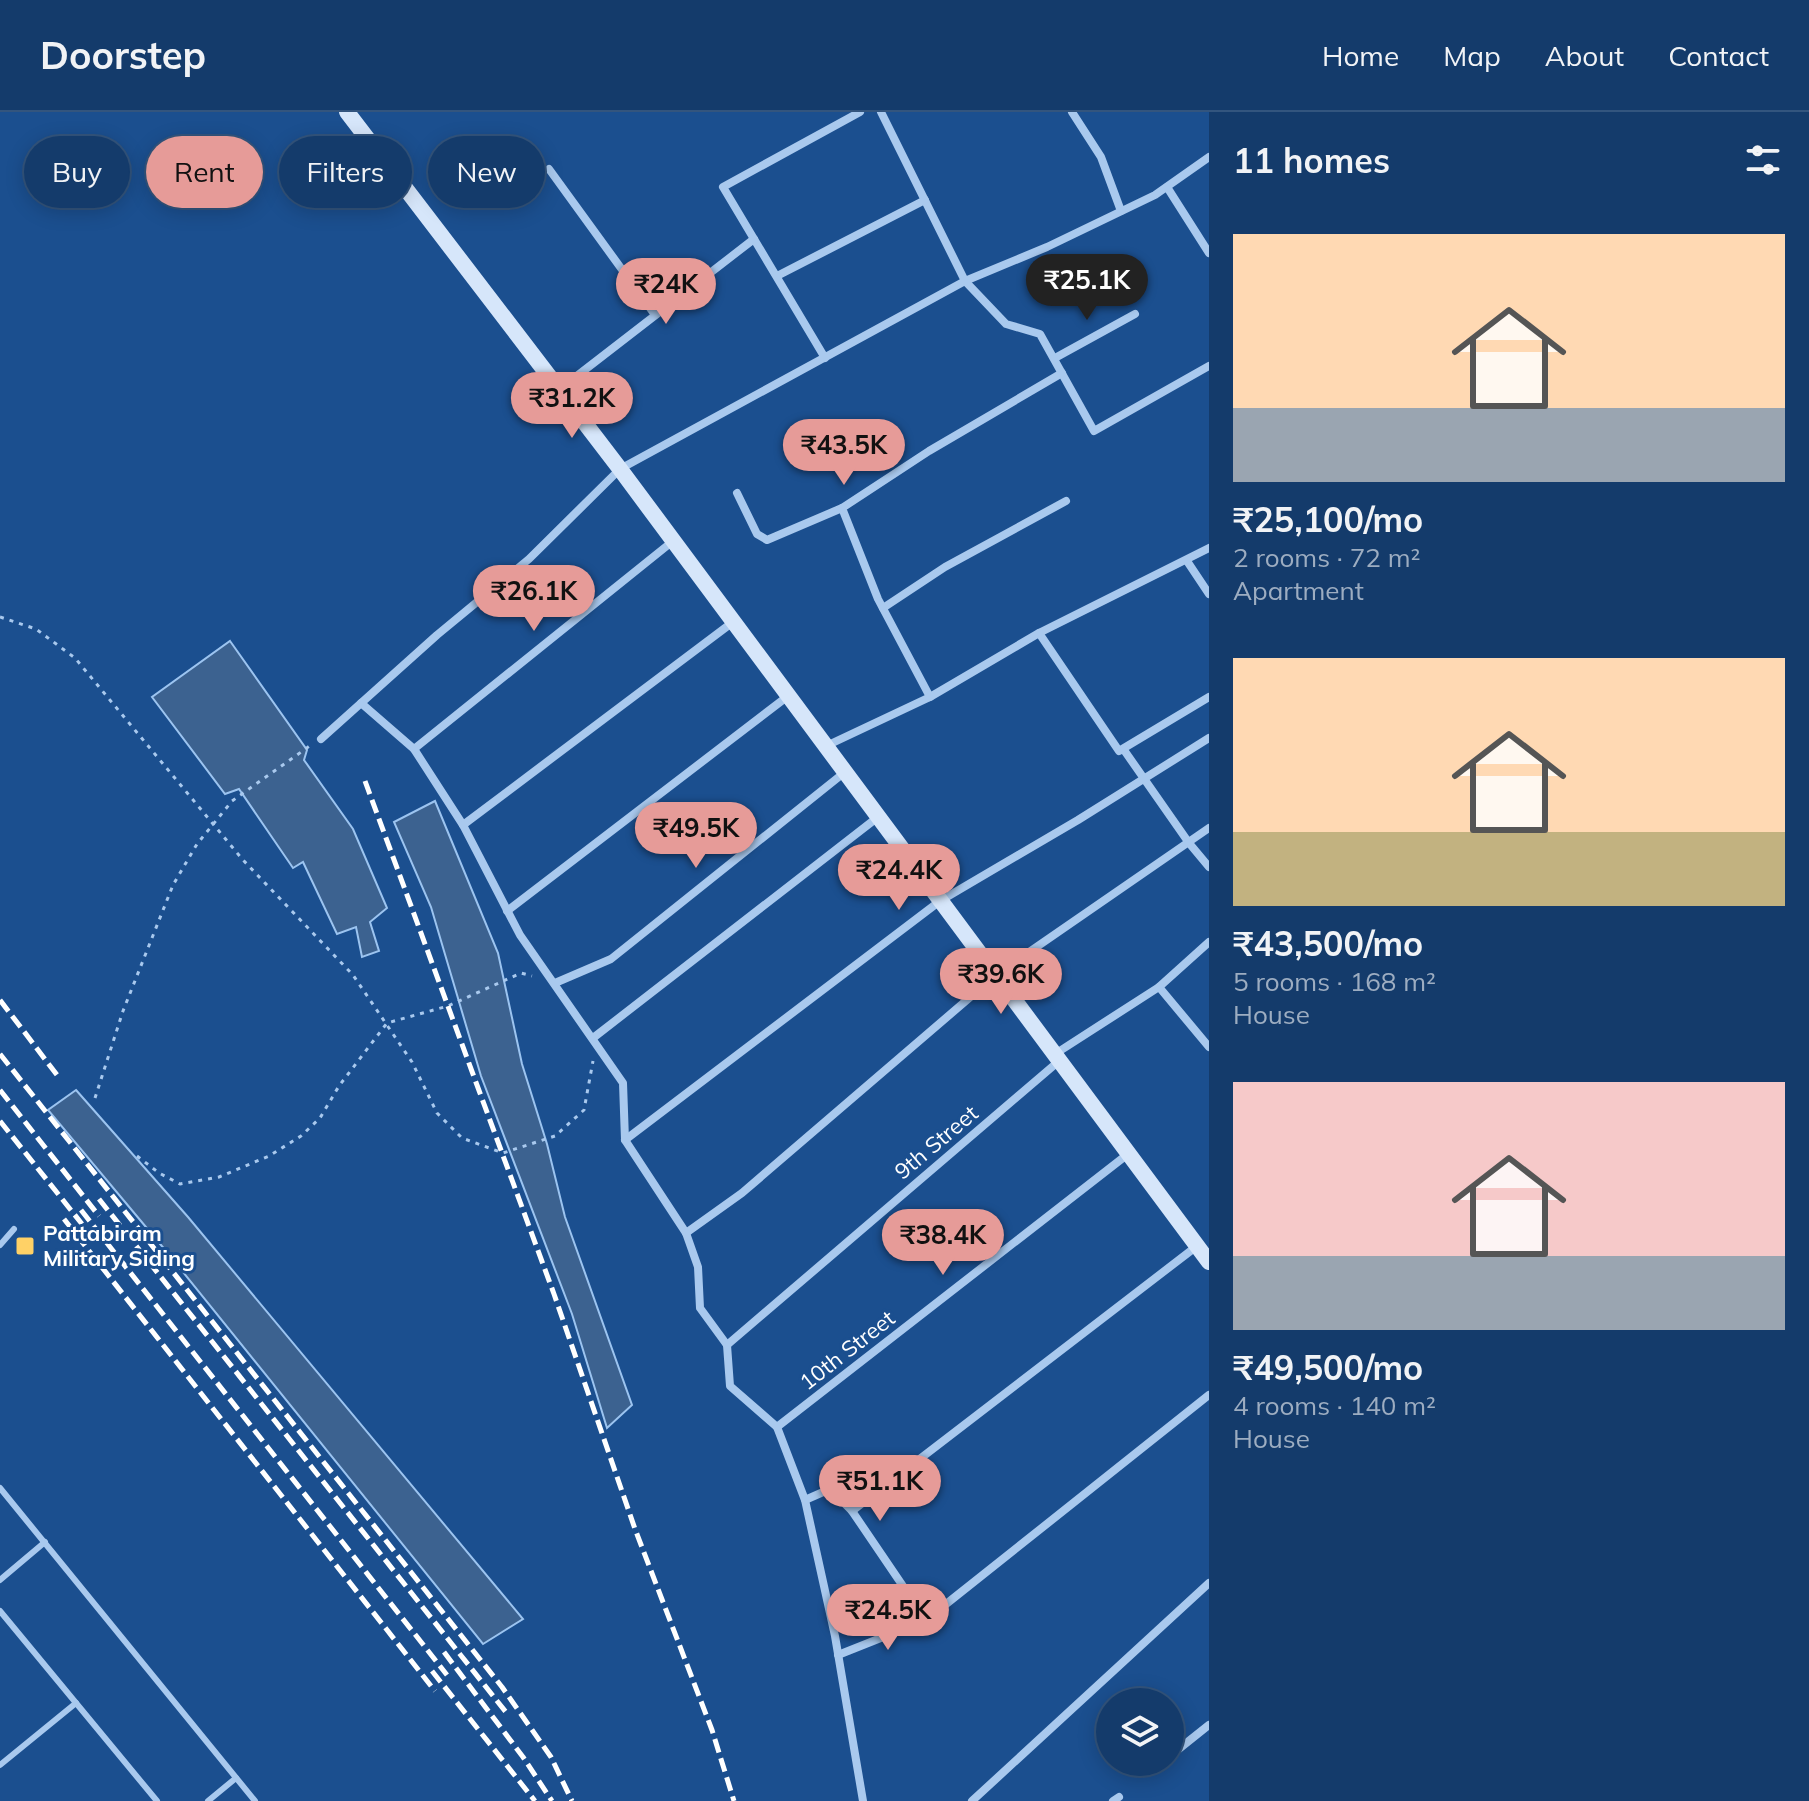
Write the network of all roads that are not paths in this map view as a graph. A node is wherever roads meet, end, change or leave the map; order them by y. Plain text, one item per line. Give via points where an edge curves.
1 (347, 112) edge
2 (860, 112) edge
3 (894, 112) edge
4 (1072, 112) edge
5 (882, 115) edge
6 (1209, 157) edge
7 (549, 169) dead end
8 (1167, 187) junction
9 (925, 200) junction
10 (1121, 211) junction
11 (754, 239) junction
12 (1209, 253) edge
13 (777, 276) junction
14 (965, 281) junction
15 (1135, 314) dead end
16 (655, 315) junction
17 (825, 358) junction
18 (1055, 358) junction
19 (1209, 366) edge
20 (1062, 373) junction
21 (559, 390) junction
22 (620, 469) junction
23 (737, 493) dead end
24 (1066, 501) dead end
25 (842, 508) junction
26 (673, 541) junction
27 (1209, 548) edge
28 (1187, 561) junction
29 (1209, 594) edge
30 (883, 608) junction
31 (733, 622) junction
32 (1039, 633) junction
33 (788, 696) junction
34 (930, 697) junction
35 (1209, 697) edge
36 (361, 703) junction
37 (1209, 738) edge
38 (321, 739) road end
39 (826, 746) junction
40 (414, 749) junction
41 (1124, 750) junction
42 (845, 772) junction
43 (1145, 779) junction
44 (878, 817) junction
45 (463, 825) junction
46 (1209, 828) edge
47 (1189, 843) junction
48 (1209, 867) edge
49 (940, 901) junction
50 (507, 911) junction
51 (1209, 942) edge
52 (996, 975) junction
53 (555, 983) junction
54 (1159, 987) junction
55 (593, 1038) junction
56 (1209, 1047) edge
57 (1057, 1057) junction
58 (625, 1140) junction
59 (1129, 1153) junction
60 (14, 1229) dead end
61 (686, 1233) junction
62 (0, 1245) edge
63 (1197, 1246) junction
64 (1209, 1262) edge
65 (727, 1345) junction
66 (1209, 1395) edge
67 (777, 1427) junction
68 (0, 1488) edge
69 (805, 1500) junction
70 (852, 1511) junction
71 (45, 1542) junction
72 (0, 1580) edge
73 (1209, 1583) edge
74 (0, 1611) edge
75 (926, 1620) junction
76 (838, 1655) junction
77 (76, 1703) junction
78 (1209, 1725) edge
79 (1184, 1745) edge
80 (0, 1765) edge
81 (236, 1778) junction
82 (157, 1801) edge
83 (208, 1801) edge
84 (255, 1801) edge
85 (863, 1801) edge
86 (972, 1801) edge

1 - 21 main road
2 - 11 street via 723,187
3 - 5 street
4 - 10 street via 1101,157
5 - 9 street
6 - 8 street
7 - 16 street
8 - 10 street
8 - 12 street
9 - 13 street
9 - 14 street
10 - 14 street
11 - 13 street
11 - 16 street
13 - 17 street
14 - 17 street
14 - 18 street via 1006,324 1040,334
15 - 18 street
16 - 21 street
17 - 22 street
18 - 20 street
19 - 20 street via 1094,431
20 - 25 street
21 - 22 main road
22 - 26 main road
22 - 36 street via 529,559
23 - 25 street via 757,534 767,540
24 - 30 street via 945,567
25 - 30 street
26 - 31 main road
26 - 40 street
27 - 28 street
28 - 29 street
28 - 32 street
30 - 34 street
31 - 33 main road
31 - 45 street
32 - 34 street
32 - 41 street via 1114,747
33 - 39 main road
33 - 50 street
34 - 39 street
35 - 41 street
36 - 38 street
36 - 40 street
37 - 43 street
39 - 42 main road
40 - 45 street
41 - 43 street
42 - 44 main road
42 - 53 street via 611,959
43 - 47 street
43 - 49 street
44 - 49 main road
44 - 55 street
45 - 50 street
46 - 47 street
47 - 48 street
47 - 52 street
49 - 52 main road
49 - 58 street
50 - 53 street
51 - 54 street, 9th Street
52 - 57 main road
52 - 61 street via 753,1183
53 - 55 street
54 - 56 street
54 - 57 street, 9th Street
55 - 58 street via 623,1083
57 - 59 main road
57 - 65 street, 9th Street
58 - 61 street
59 - 63 main road
59 - 67 street, 10th Street
60 - 62 lane
61 - 65 street via 698,1267 700,1308
63 - 64 main road
63 - 70 street
65 - 67 street via 730,1386
66 - 75 street
67 - 69 street
68 - 71 lane
69 - 70 street via 830,1489
69 - 76 street
70 - 75 street
71 - 72 lane
71 - 81 lane
73 - 86 street
74 - 77 lane
75 - 76 street
76 - 85 street
77 - 80 lane
77 - 82 lane
78 - 79 street
81 - 83 lane
81 - 84 lane

